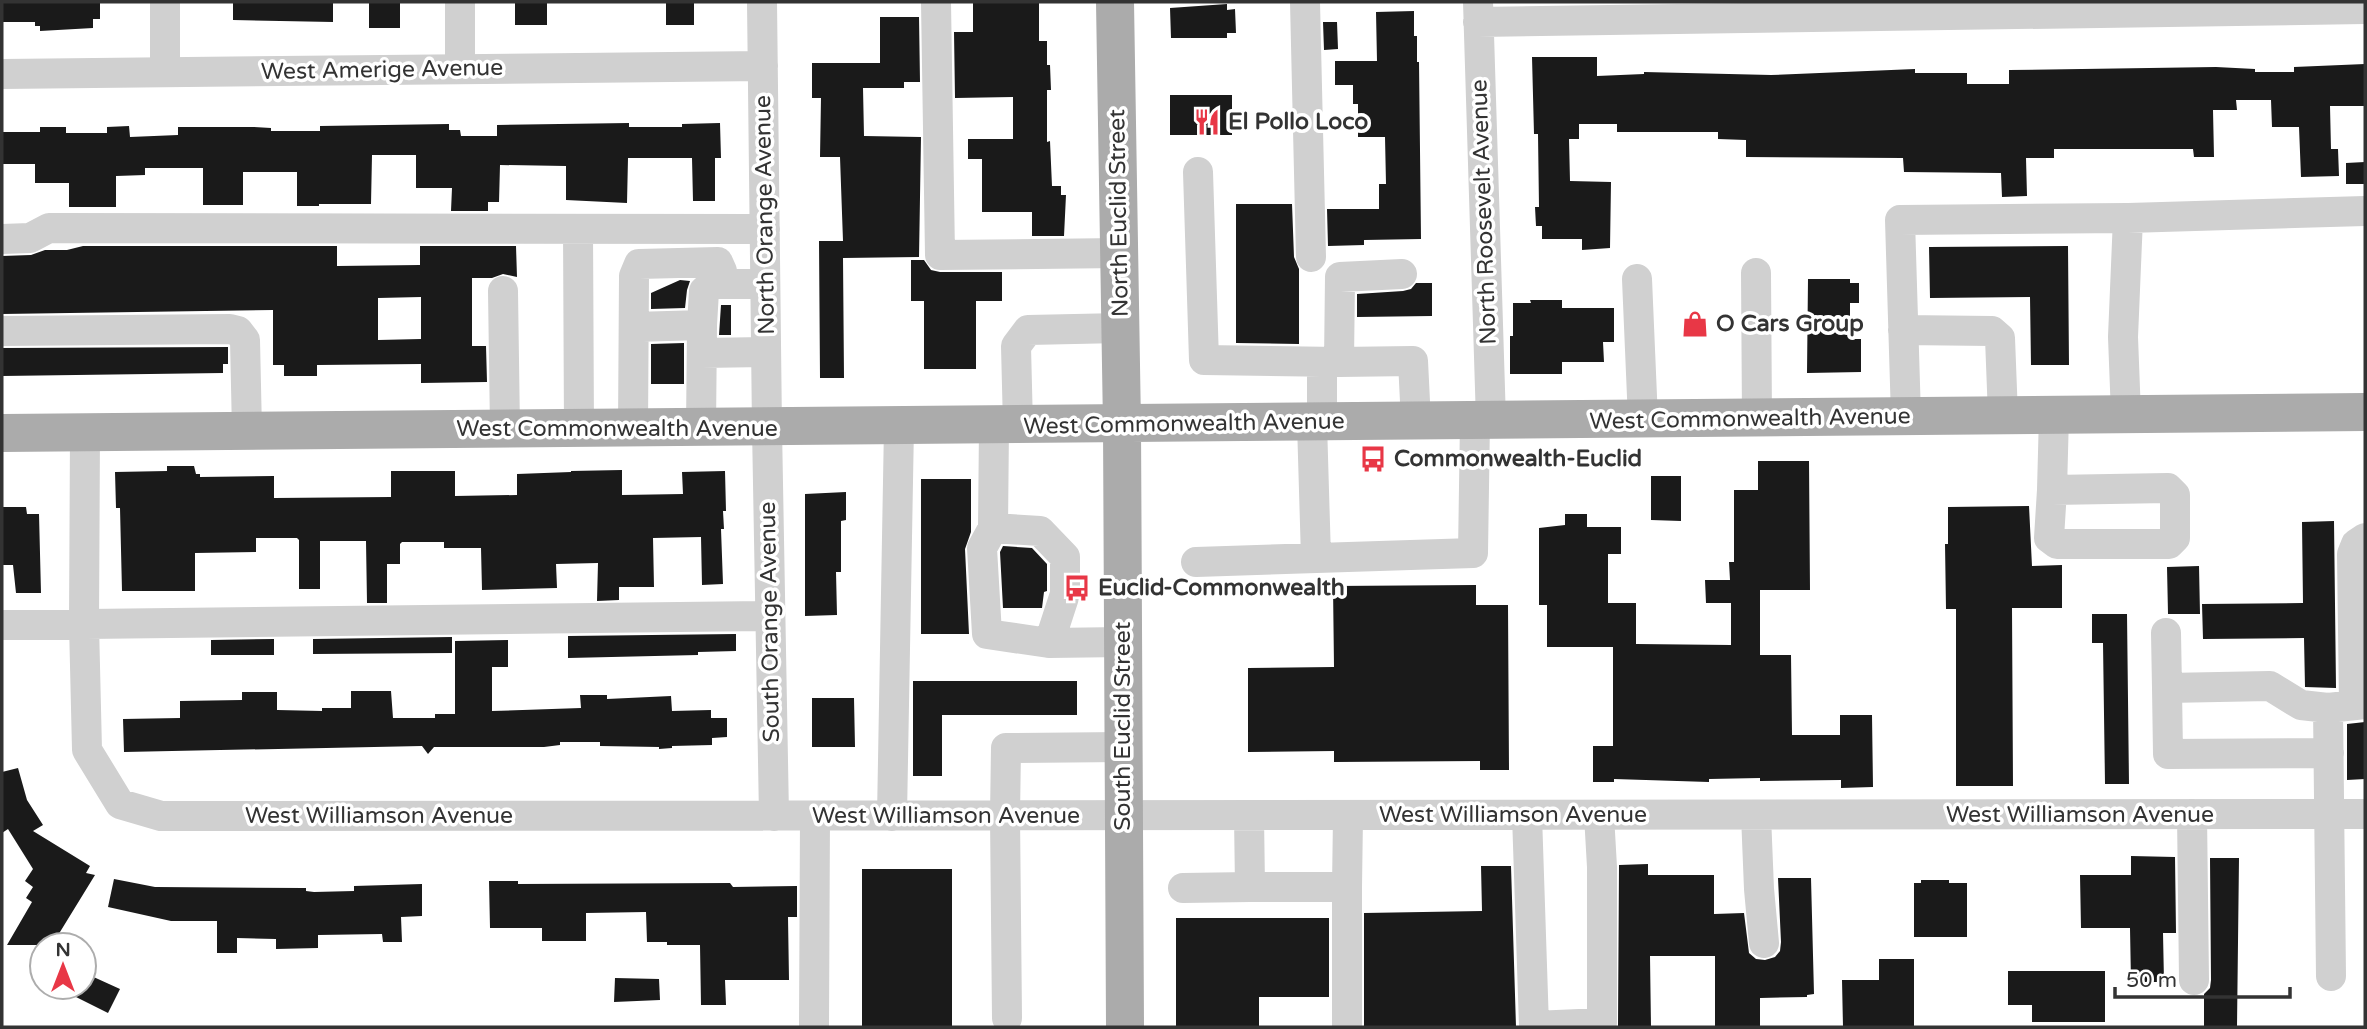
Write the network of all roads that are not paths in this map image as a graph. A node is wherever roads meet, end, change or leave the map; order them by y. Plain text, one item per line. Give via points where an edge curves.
1 (165, 2) edge
2 (460, 2) edge
3 (762, 2) edge
4 (936, 2) edge
5 (1115, 2) edge
6 (1305, 2) edge
7 (2365, 9) edge
8 (1478, 12) edge
9 (763, 66) junction
10 (460, 69) junction
11 (165, 72) junction
12 (2, 74) edge
13 (1198, 172) dead end
14 (2365, 211) edge
15 (2129, 218) junction
16 (578, 229) junction
17 (765, 229) junction
18 (2, 239) edge
19 (1119, 253) junction
20 (1311, 257) dead end
21 (1756, 273) dead end
22 (1402, 274) dead end
23 (1637, 279) dead end
24 (723, 284) junction
25 (765, 284) junction
26 (503, 291) dead end
27 (634, 327) junction
28 (1121, 328) junction
29 (1903, 330) junction
30 (2, 331) edge
31 (702, 339) junction
32 (766, 352) junction
33 (1330, 362) junction
34 (2365, 412) edge
35 (2054, 415) junction
36 (2126, 415) junction
37 (2003, 416) junction
38 (1906, 417) junction
39 (1757, 419) junction
40 (1643, 420) junction
41 (1483, 421) junction
42 (1416, 422) junction
43 (1317, 423) junction
44 (1122, 425) junction
45 (899, 426) junction
46 (1006, 426) junction
47 (633, 428) junction
48 (701, 428) junction
49 (767, 428) junction
50 (505, 429) junction
51 (579, 429) junction
52 (247, 431) junction
53 (2, 433) edge
54 (85, 433) junction
55 (2052, 490) dead end
56 (993, 527) junction
57 (2365, 538) edge
58 (1317, 558) junction
59 (1196, 562) dead end
60 (770, 615) junction
61 (84, 624) junction
62 (2, 625) edge
63 (2166, 633) dead end
64 (1123, 642) junction
65 (1049, 643) junction
66 (2167, 688) junction
67 (2349, 705) edge
68 (1123, 747) junction
69 (2329, 753) junction
70 (2192, 814) junction
71 (2330, 814) junction
72 (2365, 814) edge
73 (1527, 815) junction
74 (1599, 815) junction
75 (1756, 815) junction
76 (774, 816) junction
77 (815, 816) junction
78 (892, 816) junction
79 (1005, 816) junction
80 (1124, 816) junction
81 (1249, 816) junction
82 (1348, 816) junction
83 (1250, 887) junction
84 (1347, 887) junction
85 (1183, 888) dead end
86 (1764, 943) dead end
87 (2331, 976) dead end
88 (2193, 980) dead end
89 (1007, 1018) dead end
90 (814, 1027) edge
91 (1125, 1027) edge
92 (1347, 1027) edge

1 - 11 street
2 - 10 street
3 - 9 street, North Orange Avenue
4 - 19 street via 940,255
5 - 19 main road, North Euclid Street
6 - 20 street
7 - 8 street
8 - 41 street, North Roosevelt Avenue
9 - 10 street, West Amerige Avenue
9 - 17 street, North Orange Avenue
10 - 11 street, West Amerige Avenue
11 - 12 street, West Amerige Avenue
13 - 33 street via 1204,360
14 - 15 street
15 - 29 street via 1900,220
15 - 36 street via 2123,337
16 - 17 street
16 - 18 street via 49,228 30,238
16 - 51 street
17 - 25 street, North Orange Avenue
19 - 28 main road, North Euclid Street
21 - 39 street
22 - 33 street via 1340,277
23 - 40 street
24 - 25 street
24 - 27 street via 718,262 639,264 634,276
24 - 31 street via 712,284 704,291
25 - 32 street, North Orange Avenue
26 - 50 street
27 - 31 street
27 - 47 street
28 - 44 main road, North Euclid Street
28 - 46 street via 1028,330 1016,346
29 - 37 street via 1992,331 2000,338
29 - 38 street
30 - 52 street via 238,331 245,340
31 - 32 street
31 - 48 street
32 - 49 street, North Orange Avenue
33 - 42 street via 1413,361
33 - 43 street
34 - 36 main road, West Commonwealth Avenue
35 - 36 main road, West Commonwealth Avenue
35 - 37 main road, West Commonwealth Avenue
35 - 55 street
37 - 38 main road, West Commonwealth Avenue
38 - 39 main road, West Commonwealth Avenue
39 - 40 main road, West Commonwealth Avenue
40 - 41 main road, West Commonwealth Avenue
41 - 42 main road, West Commonwealth Avenue
41 - 58 street, North Roosevelt Avenue via 1473,553
42 - 43 main road, West Commonwealth Avenue
43 - 44 main road, West Commonwealth Avenue
43 - 58 street
44 - 46 main road, West Commonwealth Avenue
44 - 64 main road, South Euclid Street
45 - 46 main road, West Commonwealth Avenue
45 - 49 main road, West Commonwealth Avenue
45 - 78 street
46 - 56 street
47 - 48 main road, West Commonwealth Avenue
47 - 51 main road, West Commonwealth Avenue
48 - 49 main road, West Commonwealth Avenue
49 - 60 street, South Orange Avenue
50 - 51 main road, West Commonwealth Avenue
50 - 52 main road, West Commonwealth Avenue
52 - 54 main road, West Commonwealth Avenue
53 - 54 main road, West Commonwealth Avenue
54 - 61 street, West Williamson Avenue
56 - 65 street via 1040,531 1065,557 1065,594
56 - 65 street via 982,548 987,634
57 - 67 street via 2352,554
58 - 59 street
60 - 61 street
60 - 76 street, South Orange Avenue
61 - 62 street
61 - 76 street, West Williamson Avenue via 87,750 120,804 161,816
63 - 66 street
64 - 65 street
64 - 68 main road, South Euclid Street
66 - 67 street via 2270,687 2301,705
66 - 69 street via 2168,754
67 - 69 street
68 - 79 street via 1006,748
68 - 80 main road, South Euclid Street
69 - 71 street
70 - 71 street, West Williamson Avenue
70 - 75 street, West Williamson Avenue
70 - 88 street
71 - 72 street, West Williamson Avenue
71 - 87 street
73 - 74 street, West Williamson Avenue
73 - 74 street via 1534,1026 1602,1023
73 - 82 street, West Williamson Avenue
74 - 75 street, West Williamson Avenue
75 - 86 street
76 - 77 street, West Williamson Avenue
77 - 78 street, West Williamson Avenue
77 - 90 street
78 - 79 street, West Williamson Avenue
79 - 80 street, West Williamson Avenue
79 - 89 street
80 - 81 street, West Williamson Avenue
80 - 91 main road, South Euclid Street
81 - 82 street, West Williamson Avenue
81 - 83 street
82 - 84 street
83 - 84 street
83 - 85 street
84 - 92 street

